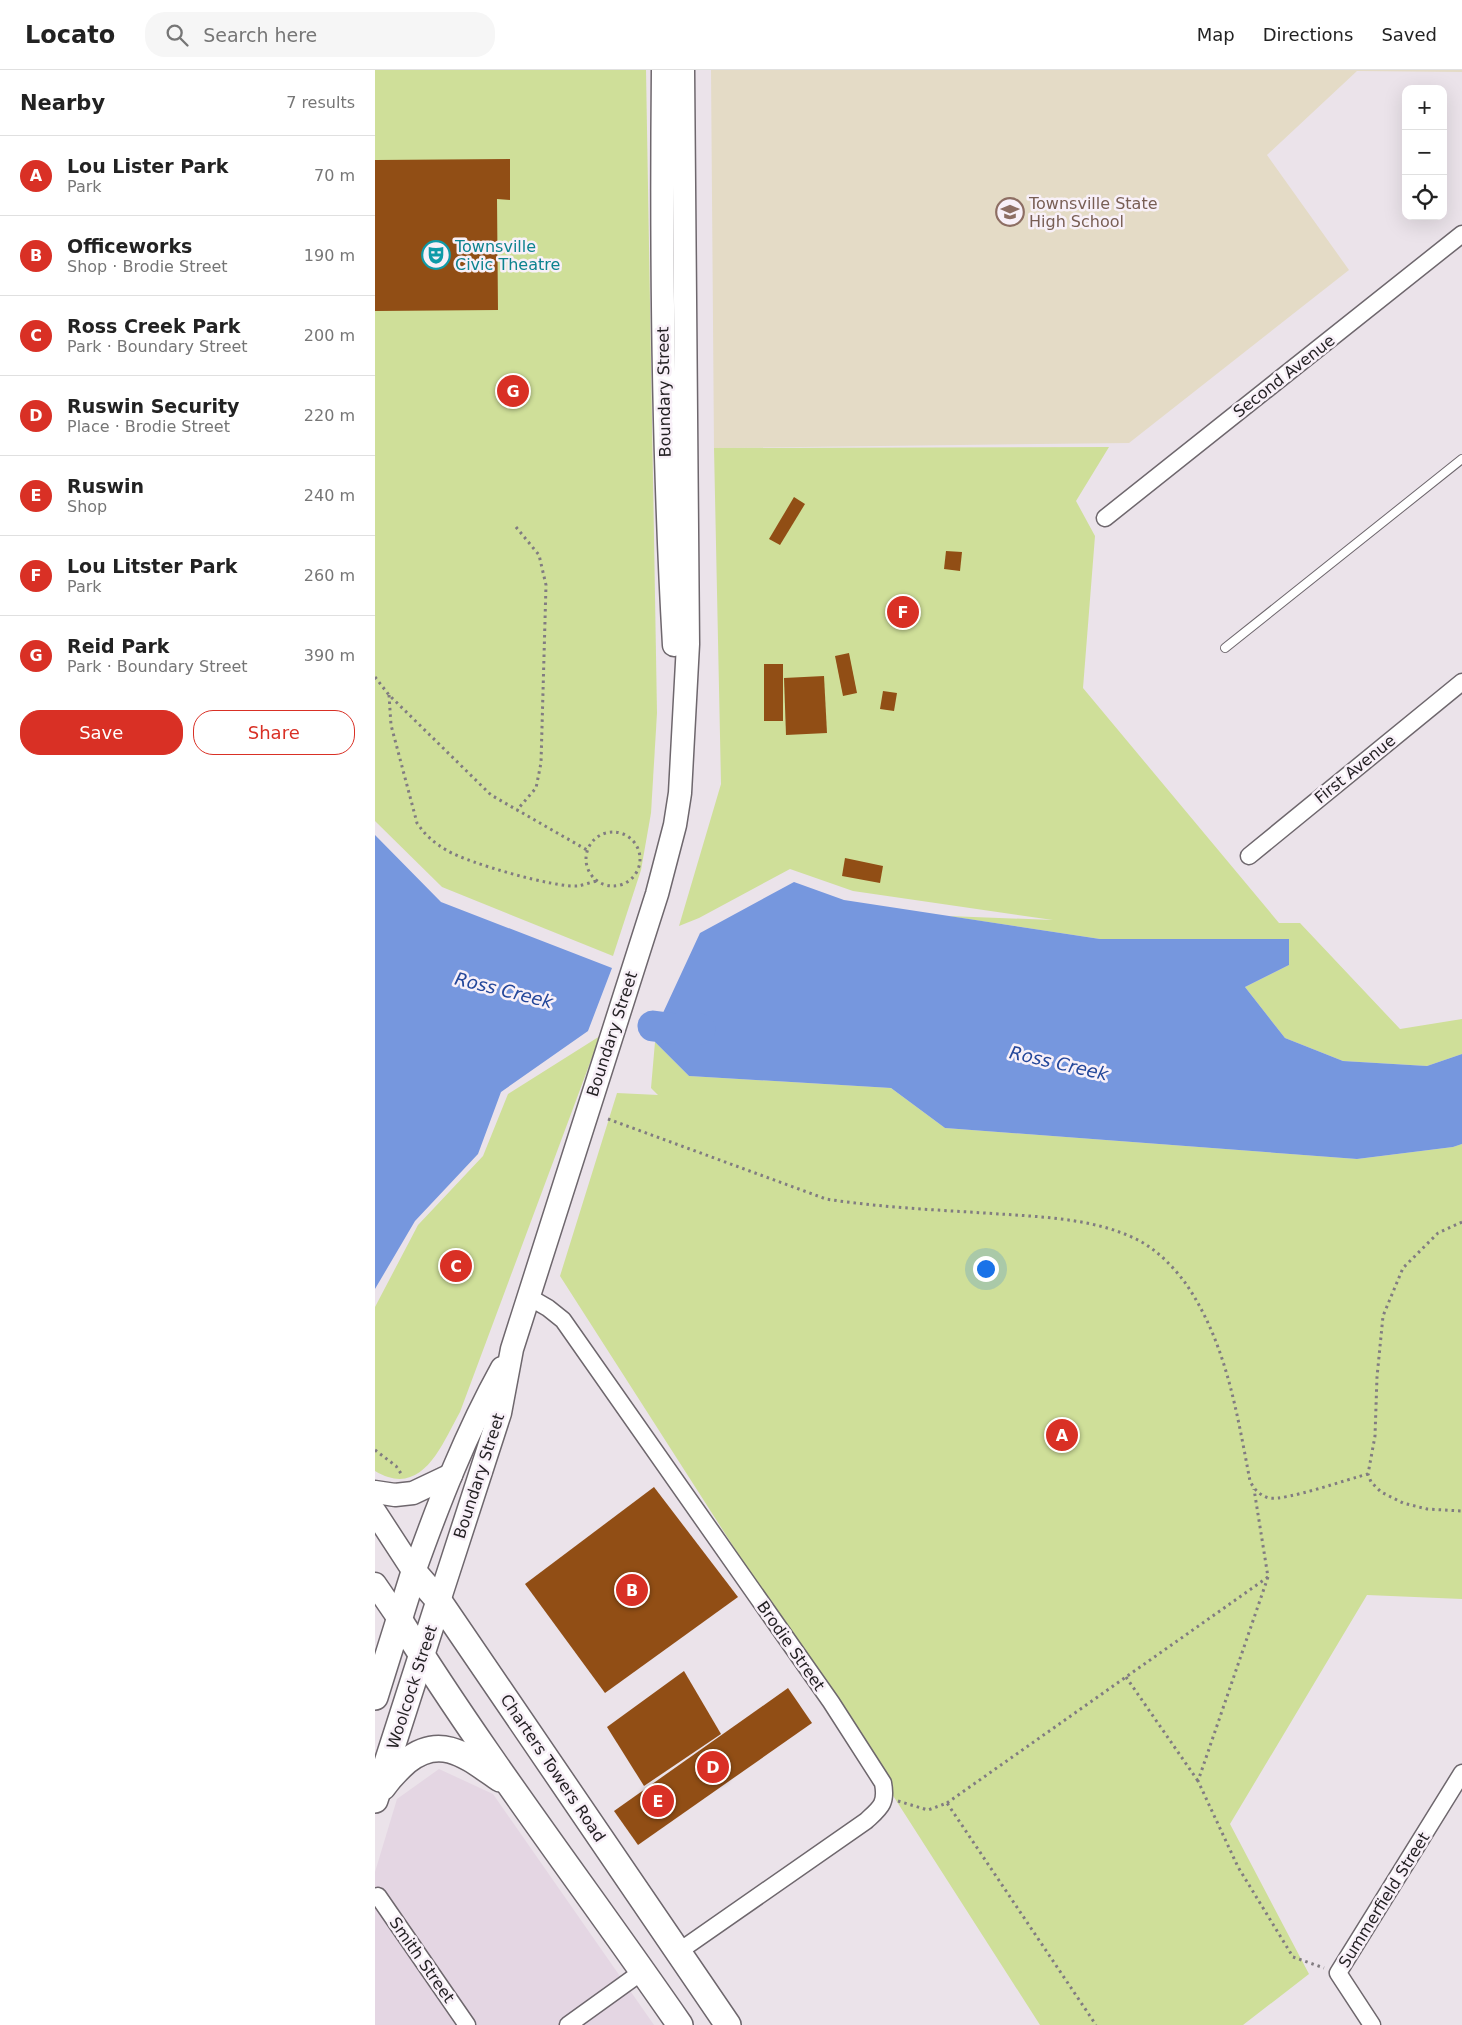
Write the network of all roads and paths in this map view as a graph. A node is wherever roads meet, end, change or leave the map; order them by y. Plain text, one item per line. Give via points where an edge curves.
1 (663, 70) edge
2 (683, 70) edge
3 (1462, 234) edge
4 (1462, 459) edge
5 (1105, 518) dead end
6 (517, 526) dead end
7 (1225, 648) dead end
8 (375, 677) edge
9 (1462, 682) edge
10 (389, 695) junction
11 (684, 712) junction
12 (517, 810) junction
13 (587, 850) junction
14 (1249, 856) dead end
15 (597, 881) junction
16 (608, 1119) dead end
17 (1462, 1222) edge
18 (529, 1297) junction
19 (512, 1349) junction
20 (375, 1450) edge
21 (1368, 1474) junction
22 (451, 1475) junction
23 (405, 1483) dead end
24 (1254, 1489) junction
25 (375, 1492) edge
26 (1462, 1511) edge
27 (375, 1512) edge
28 (414, 1572) junction
29 (1268, 1577) junction
30 (375, 1584) edge
31 (439, 1601) junction
32 (399, 1620) junction
33 (421, 1655) junction
34 (1126, 1677) junction
35 (375, 1697) edge
36 (1462, 1773) edge
37 (1198, 1781) junction
38 (510, 1786) junction
39 (885, 1797) junction
40 (376, 1799) edge
41 (947, 1803) junction
42 (378, 1896) dead end
43 (678, 1952) junction
44 (643, 1971) junction
45 (1338, 1973) junction
46 (467, 2025) edge
47 (568, 2025) edge
48 (680, 2025) edge
49 (728, 2025) edge
50 (1096, 2025) edge
51 (1372, 2025) edge

1 - 11 main road, Boundary Street via 665,488 674,644
2 - 11 main road, Boundary Street via 688,528 688,644
3 - 5 street, Second Avenue
4 - 7 lane
6 - 12 path via 539,555 546,585 539,777 535,788
8 - 10 path
9 - 14 street, First Avenue
10 - 12 path via 491,796
10 - 15 path via 391,725 417,822 426,836 449,852 559,885 579,886
11 - 18 main road, Boundary Street via 680,793 664,870
12 - 13 path
13 - 15 path via 587,867
13 - 15 path via 598,835 616,831 625,834 638,846 640,864 631,880 614,886
16 - 24 path via 826,1199 1044,1217 1089,1225 1139,1240 1170,1265 1199,1305 1229,1380
17 - 21 path via 1438,1233 1403,1268 1383,1316 1375,1436
18 - 19 main road, Boundary Street
18 - 39 street, Brodie Street via 563,1320 831,1702 883,1783
19 - 22 main road, Boundary Street via 479,1409
19 - 31 main road, Boundary Street via 500,1413
20 - 23 path via 396,1466
21 - 24 path via 1278,1498 1269,1498
21 - 26 path via 1381,1492 1403,1503 1427,1510
22 - 25 main road via 413,1494
22 - 28 main road, Boundary Street
24 - 29 path
27 - 28 main road, Charters Towers Road
28 - 31 main road, Charters Towers Road
28 - 32 main road, Woolcock Street
29 - 34 path
29 - 37 path
30 - 32 main road
31 - 33 main road, Woolcock Street
31 - 43 main road, Charters Towers Road
32 - 33 main road
32 - 35 main road, Woolcock Street
33 - 38 main road
33 - 40 main road, Woolcock Street
34 - 37 path
34 - 41 path
36 - 45 street, Summerfield Street
37 - 45 path via 1238,1867 1293,1957
38 - 40 main road via 458,1752 435,1748 419,1753 399,1767
38 - 44 main road
39 - 41 path via 928,1810
39 - 43 street via 880,1808 866,1821
41 - 50 path
42 - 46 street, Smith Street
43 - 49 main road, Charters Towers Road
44 - 47 street
44 - 48 main road
45 - 51 street, Summerfield Street

